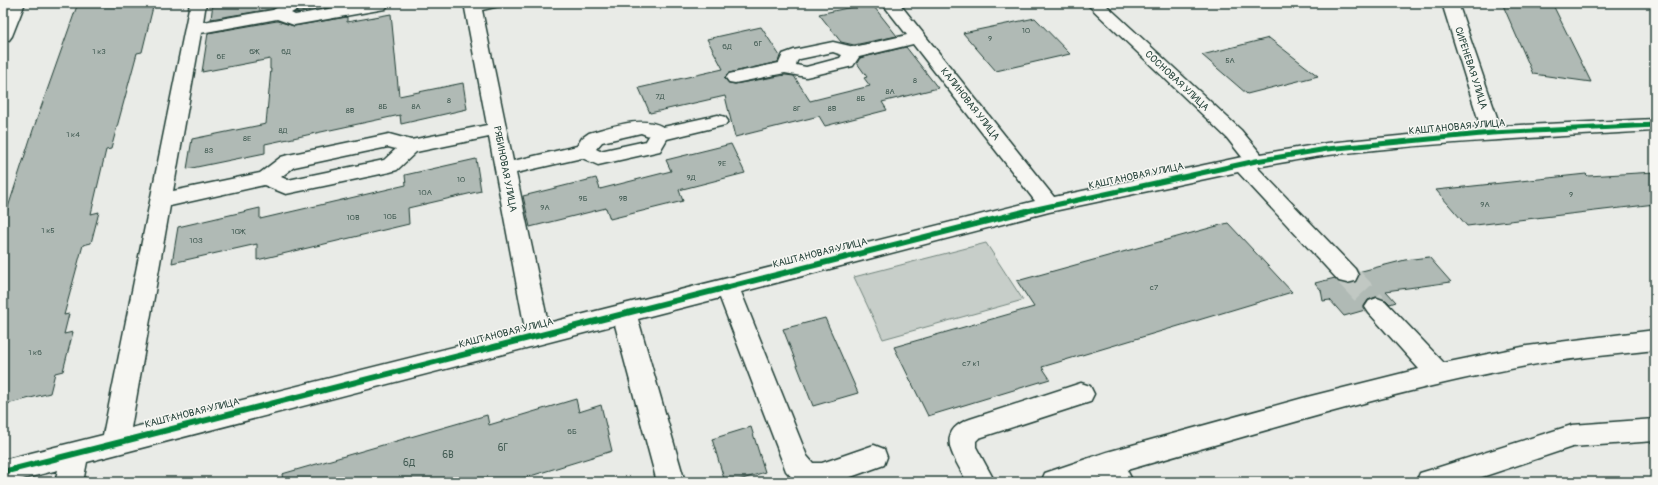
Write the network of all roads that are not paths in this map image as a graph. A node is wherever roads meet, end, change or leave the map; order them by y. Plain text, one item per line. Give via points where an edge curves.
1 (17, 3) edge
2 (198, 3) edge
3 (297, 3) edge
4 (382, 3) edge
5 (493, 3) edge
6 (890, 3) edge
7 (1094, 3) edge
8 (1450, 3) edge
9 (472, 5) edge
10 (278, 14) junction
11 (193, 29) junction
12 (3, 36) edge
13 (918, 38) junction
14 (735, 78) dead end
15 (718, 121) dead end
16 (1655, 125) edge
17 (497, 129) junction
18 (1492, 133) junction
19 (1249, 162) junction
20 (506, 169) junction
21 (162, 201) junction
22 (1049, 205) junction
23 (1347, 275) tunnel mouth
24 (727, 287) junction
25 (1377, 307) tunnel mouth
26 (624, 313) junction
27 (538, 335) junction
28 (1655, 340) edge
29 (1439, 374) junction
30 (1081, 394) dead end
31 (1655, 430) edge
32 (116, 443) junction
33 (75, 453) junction
34 (874, 457) dead end
35 (3, 472) edge
36 (1113, 473) edge
37 (69, 482) edge
38 (671, 482) edge
39 (981, 482) edge
40 (1055, 482) edge
41 (1430, 482) edge

1 - 12 street
2 - 11 street
3 - 10 street
4 - 10 street via 294,20
5 - 9 street
6 - 13 street, КАЛИНОВАЯ УЛИЦА
7 - 19 street, СОСНОВАЯ УЛИЦА via 1234,134
8 - 18 street, СИРЕНЕВАЯ УЛИЦА
9 - 17 street, РЯБИНОВАЯ УЛИЦА
10 - 11 street
11 - 21 street
13 - 14 street via 852,53 833,47 791,56 787,67
13 - 22 street, КАЛИНОВАЯ УЛИЦА
15 - 20 street via 660,134 650,128 641,127 596,137 589,142 584,151
16 - 18 street, КАШТАНОВАЯ УЛИЦА
17 - 20 street, РЯБИНОВАЯ УЛИЦА
17 - 21 street via 410,147 389,140 288,162 266,178
18 - 19 street, КАШТАНОВАЯ УЛИЦА via 1327,149
19 - 22 street, КАШТАНОВАЯ УЛИЦА
19 - 23 street, СОСНОВАЯ УЛИЦА
20 - 27 street, РЯБИНОВАЯ УЛИЦА
21 - 32 street
22 - 24 street, КАШТАНОВАЯ УЛИЦА
24 - 26 street, КАШТАНОВАЯ УЛИЦА
24 - 34 street via 796,463 807,475 822,474
25 - 29 street
26 - 27 street, КАШТАНОВАЯ УЛИЦА
26 - 38 street
27 - 32 street, КАШТАНОВАЯ УЛИЦА
28 - 29 street via 1527,356
29 - 36 street via 1303,409
30 - 39 street via 970,430 962,437 963,448
31 - 41 street via 1572,436
32 - 33 street, КАШТАНОВАЯ УЛИЦА
33 - 35 street, КАШТАНОВАЯ УЛИЦА
33 - 37 street
36 - 40 street

